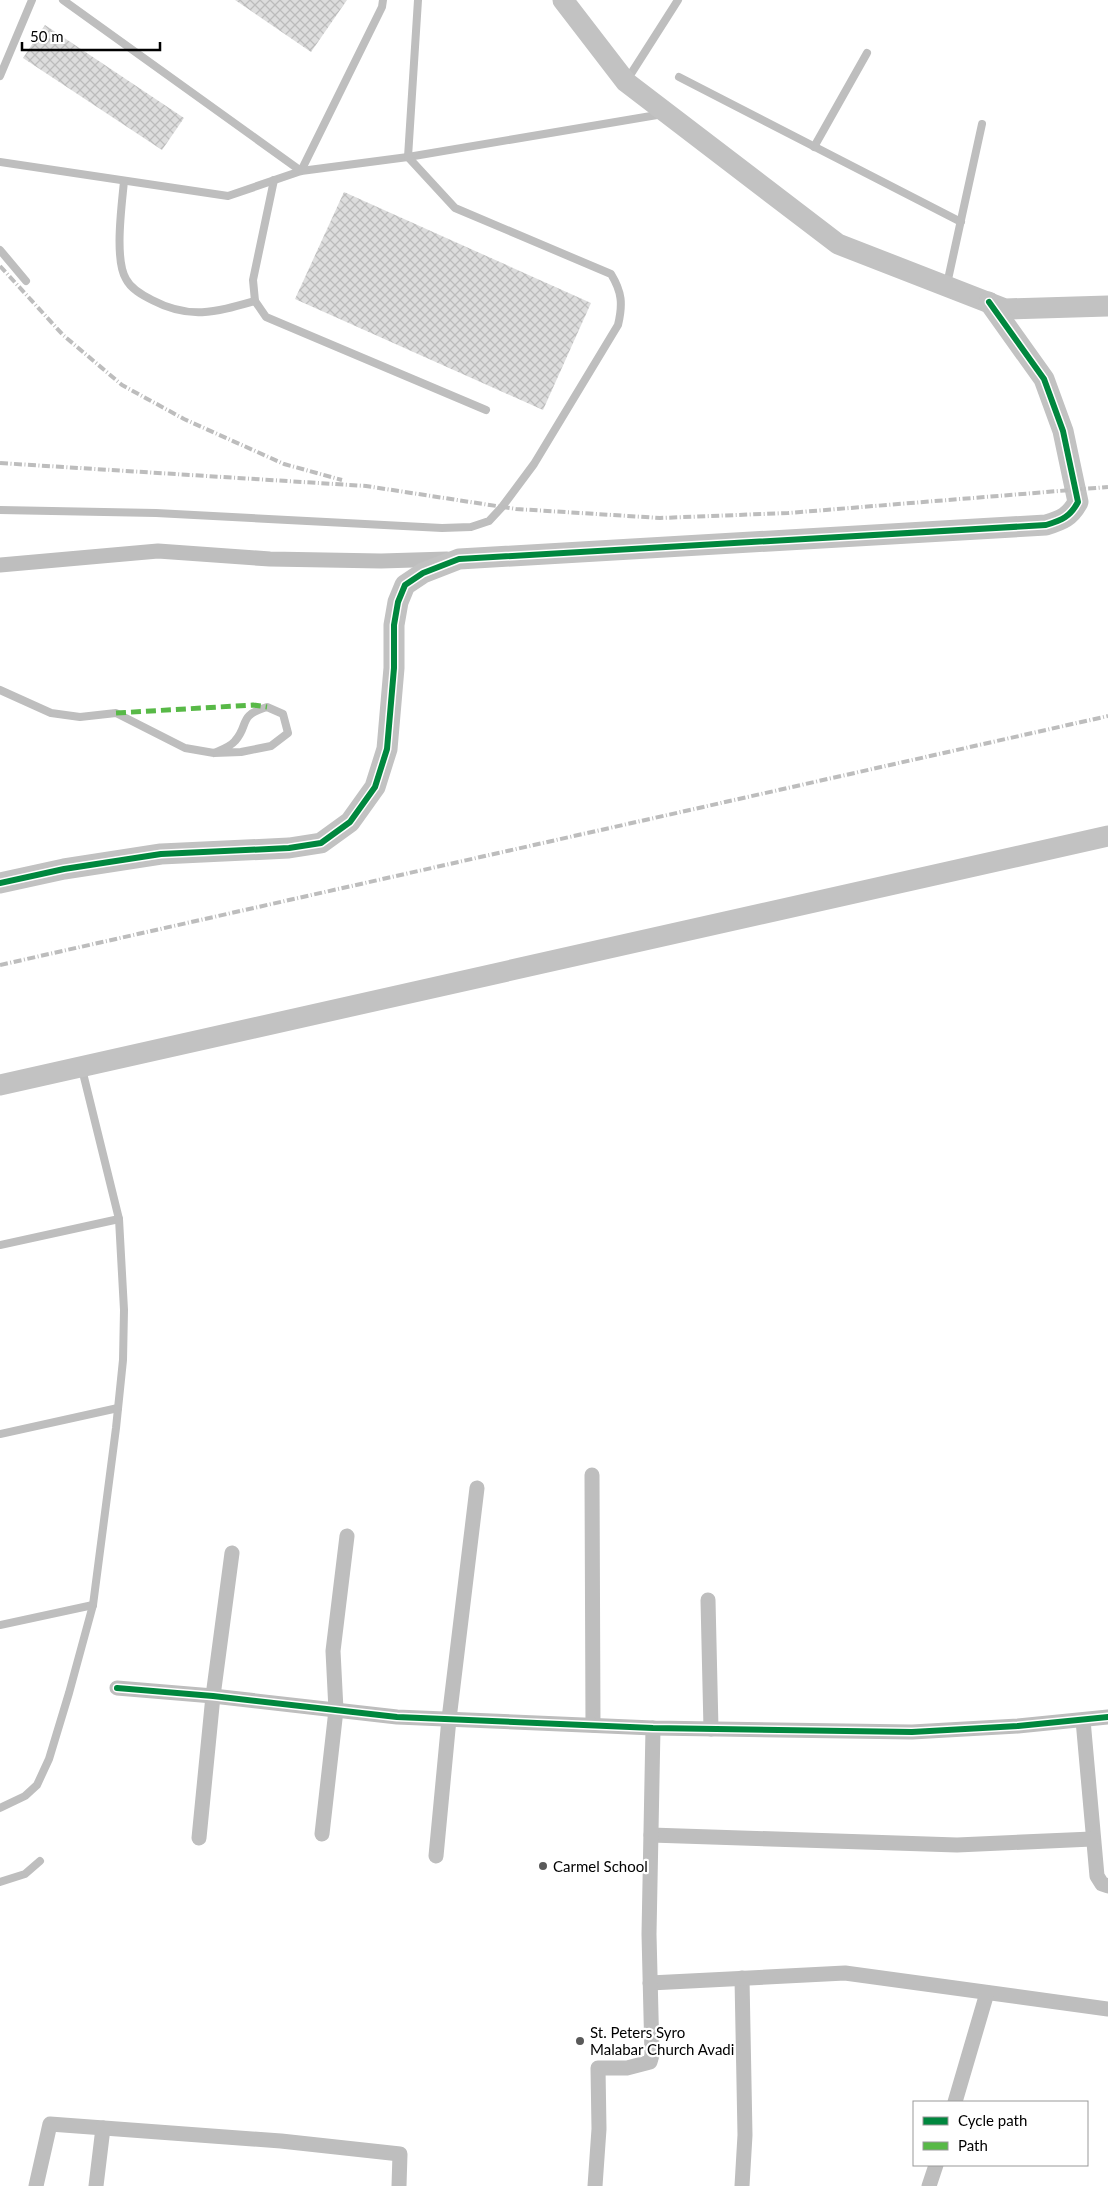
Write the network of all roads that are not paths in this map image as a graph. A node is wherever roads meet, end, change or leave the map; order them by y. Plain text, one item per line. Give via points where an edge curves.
1 (32, 0) edge
2 (63, 0) edge
3 (383, 0) edge
4 (418, 0) edge
5 (562, 0) edge
6 (678, 0) edge
7 (867, 53) dead end
8 (0, 76) edge
9 (679, 78) dead end
10 (626, 82) junction
11 (668, 114) junction
12 (982, 124) dead end
13 (814, 147) junction
14 (408, 157) junction
15 (0, 162) edge
16 (302, 171) junction
17 (274, 180) junction
18 (124, 181) junction
19 (961, 222) junction
20 (0, 250) edge
21 (26, 281) dead end
22 (947, 286) junction
23 (255, 300) junction
24 (989, 302) junction
25 (1108, 306) edge
26 (486, 410) dead end
27 (0, 510) edge
28 (459, 559) junction
29 (0, 565) edge
30 (0, 690) edge
31 (214, 753) junction
32 (1108, 836) edge
33 (0, 883) edge
34 (82, 1067) junction
35 (0, 1085) edge
36 (119, 1219) junction
37 (0, 1245) edge
38 (118, 1408) junction
39 (0, 1434) edge
40 (592, 1476) dead end
41 (477, 1488) dead end
42 (348, 1536) dead end
43 (232, 1553) dead end
44 (708, 1600) dead end
45 (93, 1605) junction
46 (0, 1625) edge
47 (117, 1688) dead end
48 (213, 1696) junction
49 (336, 1710) junction
50 (1108, 1717) edge
51 (449, 1719) junction
52 (1083, 1720) junction
53 (593, 1726) junction
54 (653, 1728) junction
55 (711, 1729) junction
56 (0, 1808) edge
57 (322, 1834) dead end
58 (650, 1835) junction
59 (199, 1838) dead end
60 (1092, 1839) junction
61 (436, 1856) dead end
62 (40, 1860) dead end
63 (0, 1882) edge
64 (1108, 1886) edge
65 (742, 1978) junction
66 (650, 1983) junction
67 (987, 1993) junction
68 (1108, 2009) edge
69 (955, 2101) edge
70 (102, 2128) junction
71 (936, 2166) edge
72 (36, 2186) edge
73 (96, 2186) edge
74 (399, 2186) edge
75 (595, 2186) edge
76 (742, 2186) edge
77 (929, 2186) edge

1 - 8 lane
2 - 16 lane
3 - 16 lane
4 - 14 lane
5 - 10 street
6 - 10 lane
7 - 13 lane
9 - 13 lane
10 - 11 street
11 - 14 lane
11 - 22 street via 838,244
12 - 19 lane
13 - 19 lane
14 - 16 lane
14 - 27 lane via 455,208 611,274 620,289 623,307 618,325 534,464 489,521 471,527 442,528 156,513
15 - 18 lane
16 - 17 lane
17 - 18 lane via 228,196
17 - 23 lane via 253,280
18 - 23 lane via 120,238 122,266 126,279 138,293 167,308 186,313 214,312
19 - 22 lane
20 - 21 lane
22 - 24 street
23 - 26 lane via 266,317
24 - 25 street via 1005,309
24 - 28 street via 1044,379 1063,431 1078,502 1072,514 1062,520 1046,525
28 - 29 street via 270,559 158,551
28 - 33 street via 424,573 405,585 394,625 387,749 374,787 350,822 321,843 289,848 161,854
30 - 31 lane via 51,714 80,717 116,713 185,748
31 - 31 lane via 271,746 288,733 283,714 267,707 256,710 244,722 236,740
32 - 34 street
34 - 35 street
34 - 36 lane
36 - 37 lane
36 - 38 lane via 124,1320
38 - 39 lane
38 - 45 lane
40 - 53 street
41 - 51 street
42 - 49 street via 333,1651
43 - 48 street
44 - 55 street
45 - 46 lane
45 - 56 lane via 69,1693 37,1785 25,1796
47 - 48 street
48 - 49 street
48 - 59 street
49 - 51 street
49 - 57 street
50 - 52 street
51 - 53 street
51 - 61 street
52 - 55 street via 912,1732
52 - 60 street
53 - 54 street
54 - 55 street
54 - 58 street
58 - 60 street via 957,1845
58 - 66 street
60 - 64 street via 1097,1876 1102,1884
62 - 63 lane via 25,1874
65 - 66 street
65 - 67 street via 845,1973
65 - 76 street via 745,2135
66 - 75 street via 650,2062 627,2068 598,2068 599,2129
67 - 68 street
67 - 69 street
70 - 72 street via 50,2124
70 - 73 street
70 - 74 street via 281,2141 400,2154
71 - 77 street

